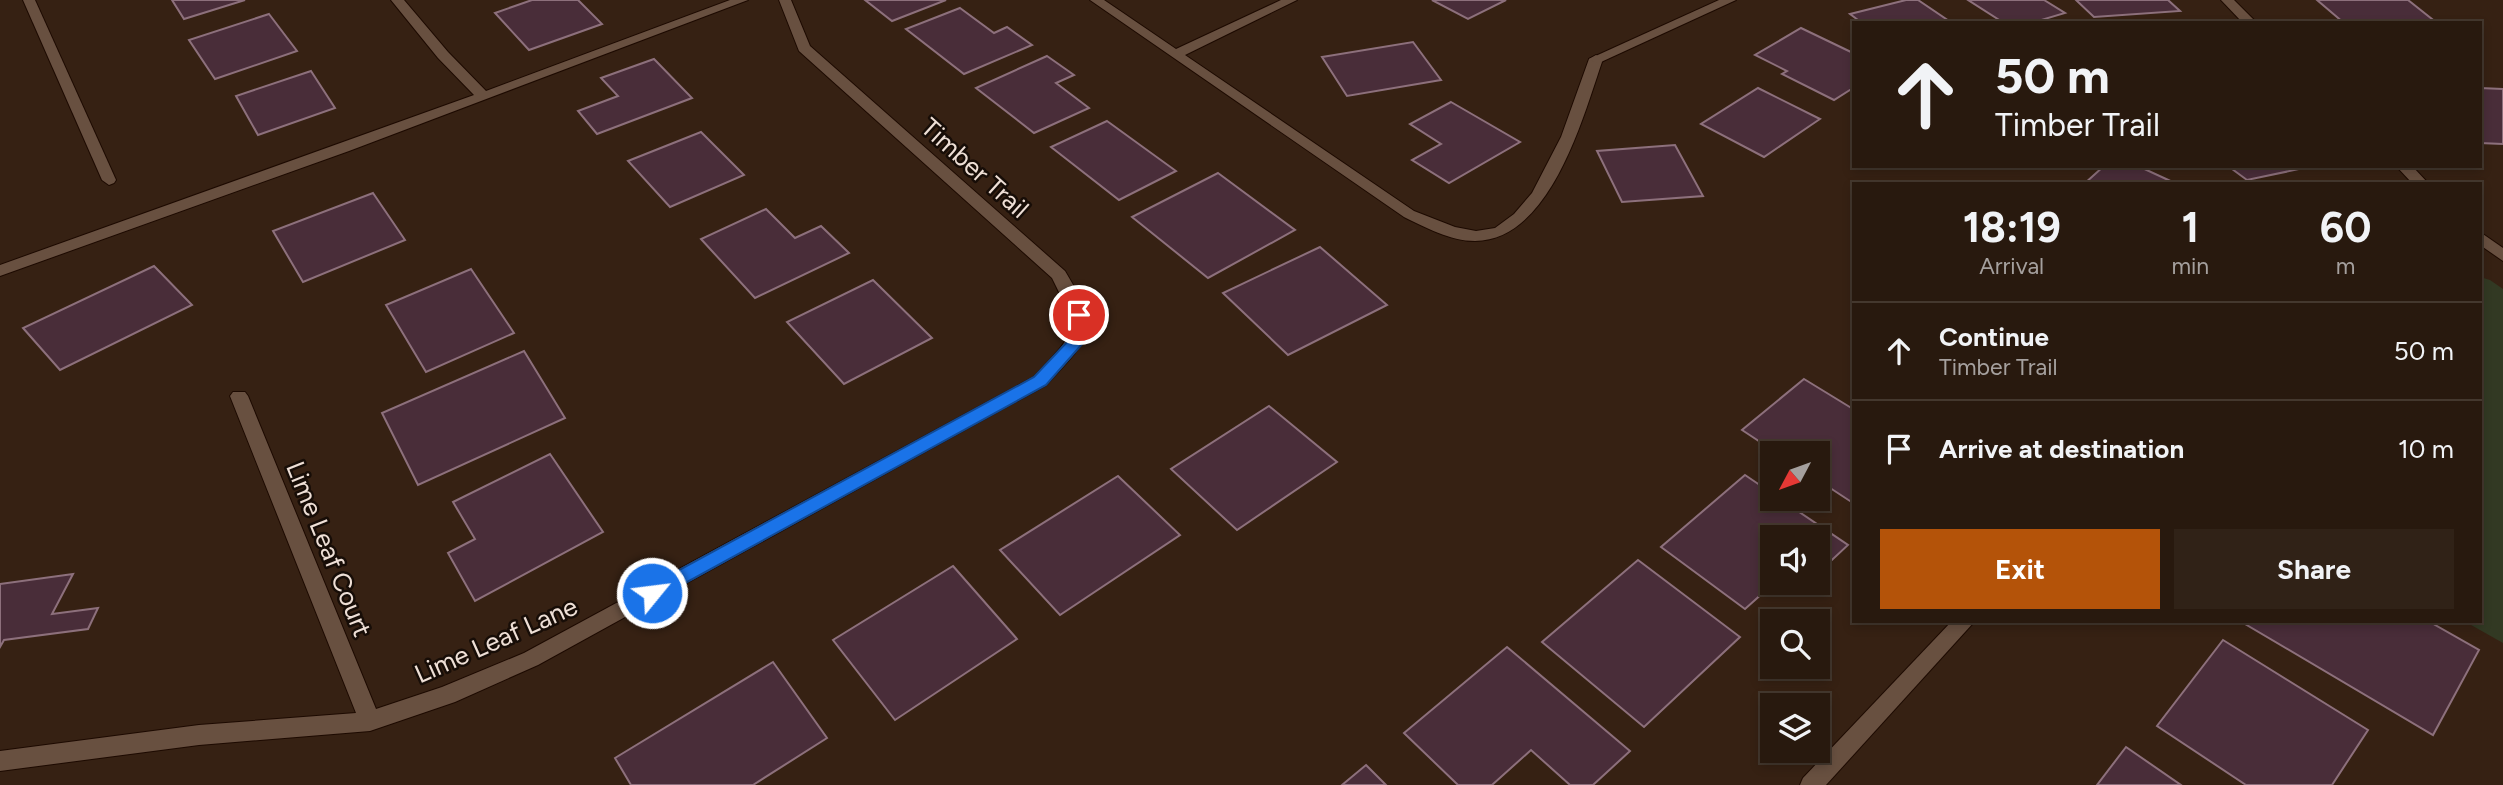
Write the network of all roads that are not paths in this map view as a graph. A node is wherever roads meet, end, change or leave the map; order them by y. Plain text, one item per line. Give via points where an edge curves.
1 (29, 0) edge
2 (397, 0) edge
3 (742, 0) edge
4 (785, 0) edge
5 (1096, 0) edge
6 (1292, 0) edge
7 (1730, 0) edge
8 (2227, 0) edge
9 (2249, 21) edge
10 (1176, 54) junction
11 (483, 96) junction
12 (2405, 168) edge
13 (109, 180) dead end
14 (2419, 182) edge
15 (2482, 239) edge
16 (2503, 256) edge
17 (0, 271) edge
18 (1040, 381) joint
19 (239, 396) dead end
20 (1963, 623) edge
21 (370, 721) junction
22 (0, 761) edge
23 (1811, 785) edge

1 - 13 street
2 - 11 street
3 - 11 street
4 - 18 street, Timber Trail via 804,48 1059,275 1079,315 1076,343
5 - 10 street
6 - 10 street
7 - 10 street via 1596,59 1544,189 1520,219 1503,230 1477,237 1409,214
8 - 9 street
11 - 17 street
12 - 14 street
15 - 16 street
18 - 21 street, Lime Leaf Lane via 531,659
19 - 21 street, Lime Leaf Court
20 - 23 street
21 - 22 street, Lime Leaf Lane via 199,735

